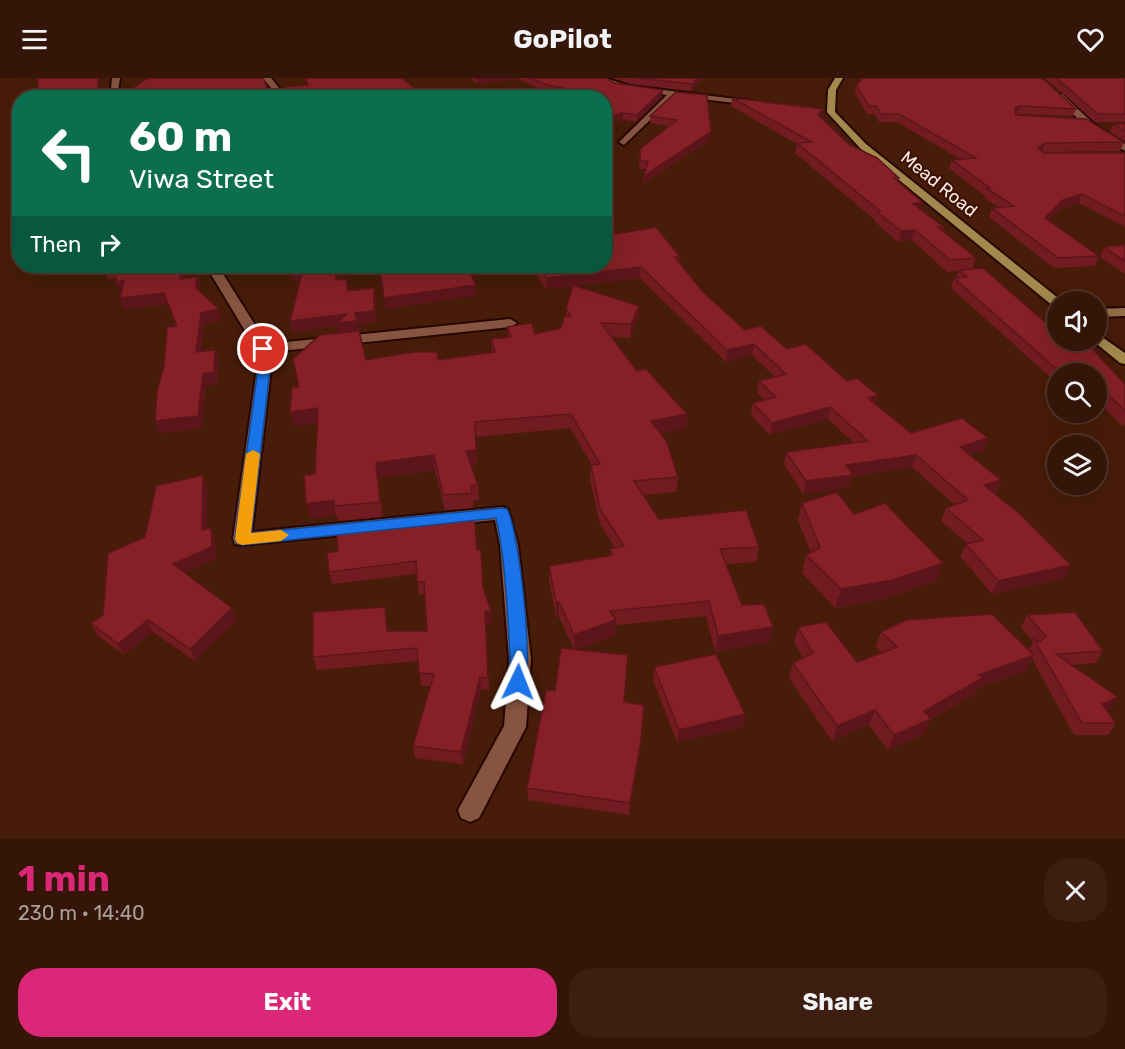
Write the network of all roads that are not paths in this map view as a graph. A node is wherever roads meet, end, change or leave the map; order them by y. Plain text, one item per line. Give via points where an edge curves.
1 (267, 78) edge
2 (603, 78) edge
3 (839, 78) edge
4 (1052, 89) edge
5 (278, 90) edge
6 (673, 93) junction
7 (763, 104) edge
8 (1075, 121) edge
9 (1089, 124) junction
10 (1114, 127) edge
11 (624, 142) dead end
12 (1125, 148) edge
13 (216, 273) edge
14 (1047, 294) edge
15 (1125, 312) edge
16 (1107, 313) edge
17 (510, 323) dead end
18 (1107, 346) edge
19 (263, 349) junction
20 (1125, 360) edge
21 (470, 810) dead end

1 - 5 street
2 - 6 street via 614,84
3 - 14 main road, Mead Road via 825,112
4 - 9 street
6 - 7 street
6 - 11 street
8 - 9 street
9 - 10 street
9 - 12 street
13 - 19 street
15 - 16 main road
17 - 19 street
18 - 20 main road
19 - 21 street via 265,361 242,539 502,513 509,545 520,659 515,727

